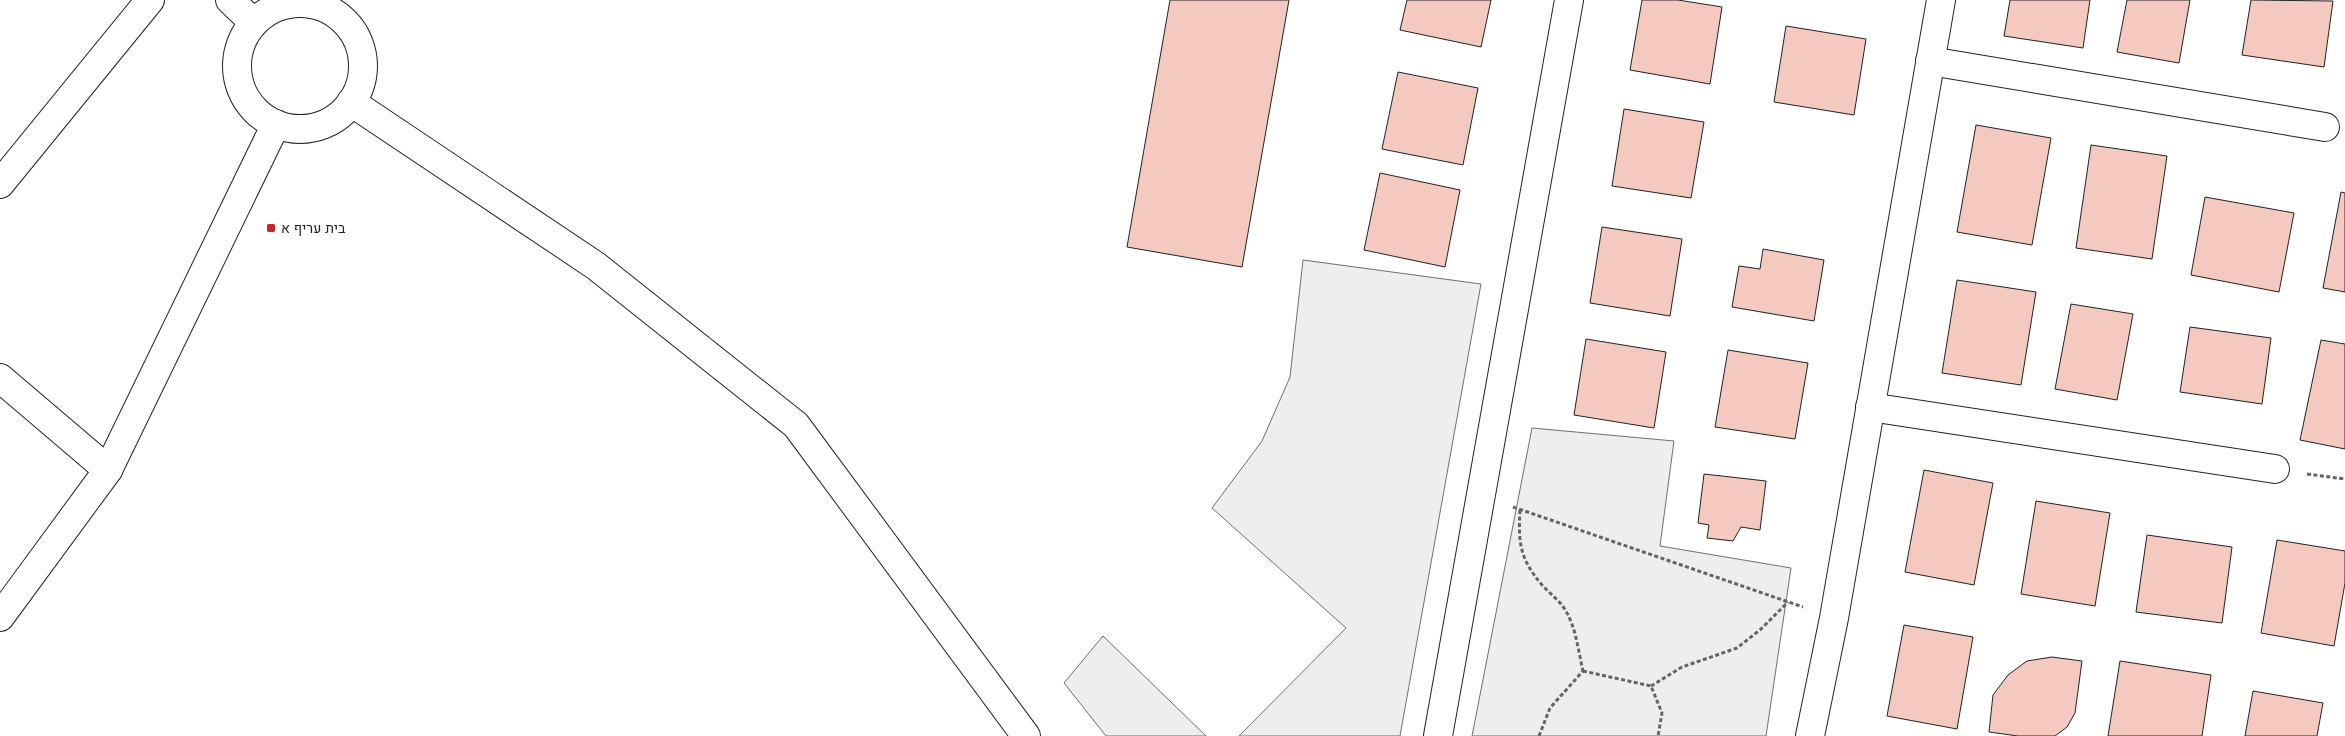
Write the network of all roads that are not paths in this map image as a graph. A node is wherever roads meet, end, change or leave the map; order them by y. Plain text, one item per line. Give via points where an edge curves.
1 (150, 0) edge
2 (230, 0) edge
3 (1569, 0) edge
4 (1941, 0) edge
5 (253, 22) junction
6 (1930, 61) junction
7 (351, 102) junction
8 (276, 124) junction
9 (2325, 128) dead end
10 (0, 184) edge
11 (0, 378) edge
12 (1870, 407) junction
13 (2274, 469) dead end
14 (108, 470) junction
15 (0, 617) edge
16 (1816, 735) edge
17 (1026, 736) edge
18 (1438, 736) edge

1 - 10 street
2 - 5 street
3 - 18 street
4 - 6 street
5 - 7 street via 270,10 290,3 311,3 332,11 348,24 359,42 364,63 361,84
5 - 8 street via 236,59 238,80 246,99 258,114
6 - 9 street
6 - 12 street
7 - 8 street via 336,118 318,126 297,129
7 - 17 street via 596,266 796,425
8 - 14 street
11 - 14 street
12 - 13 street
12 - 16 street
14 - 15 street

